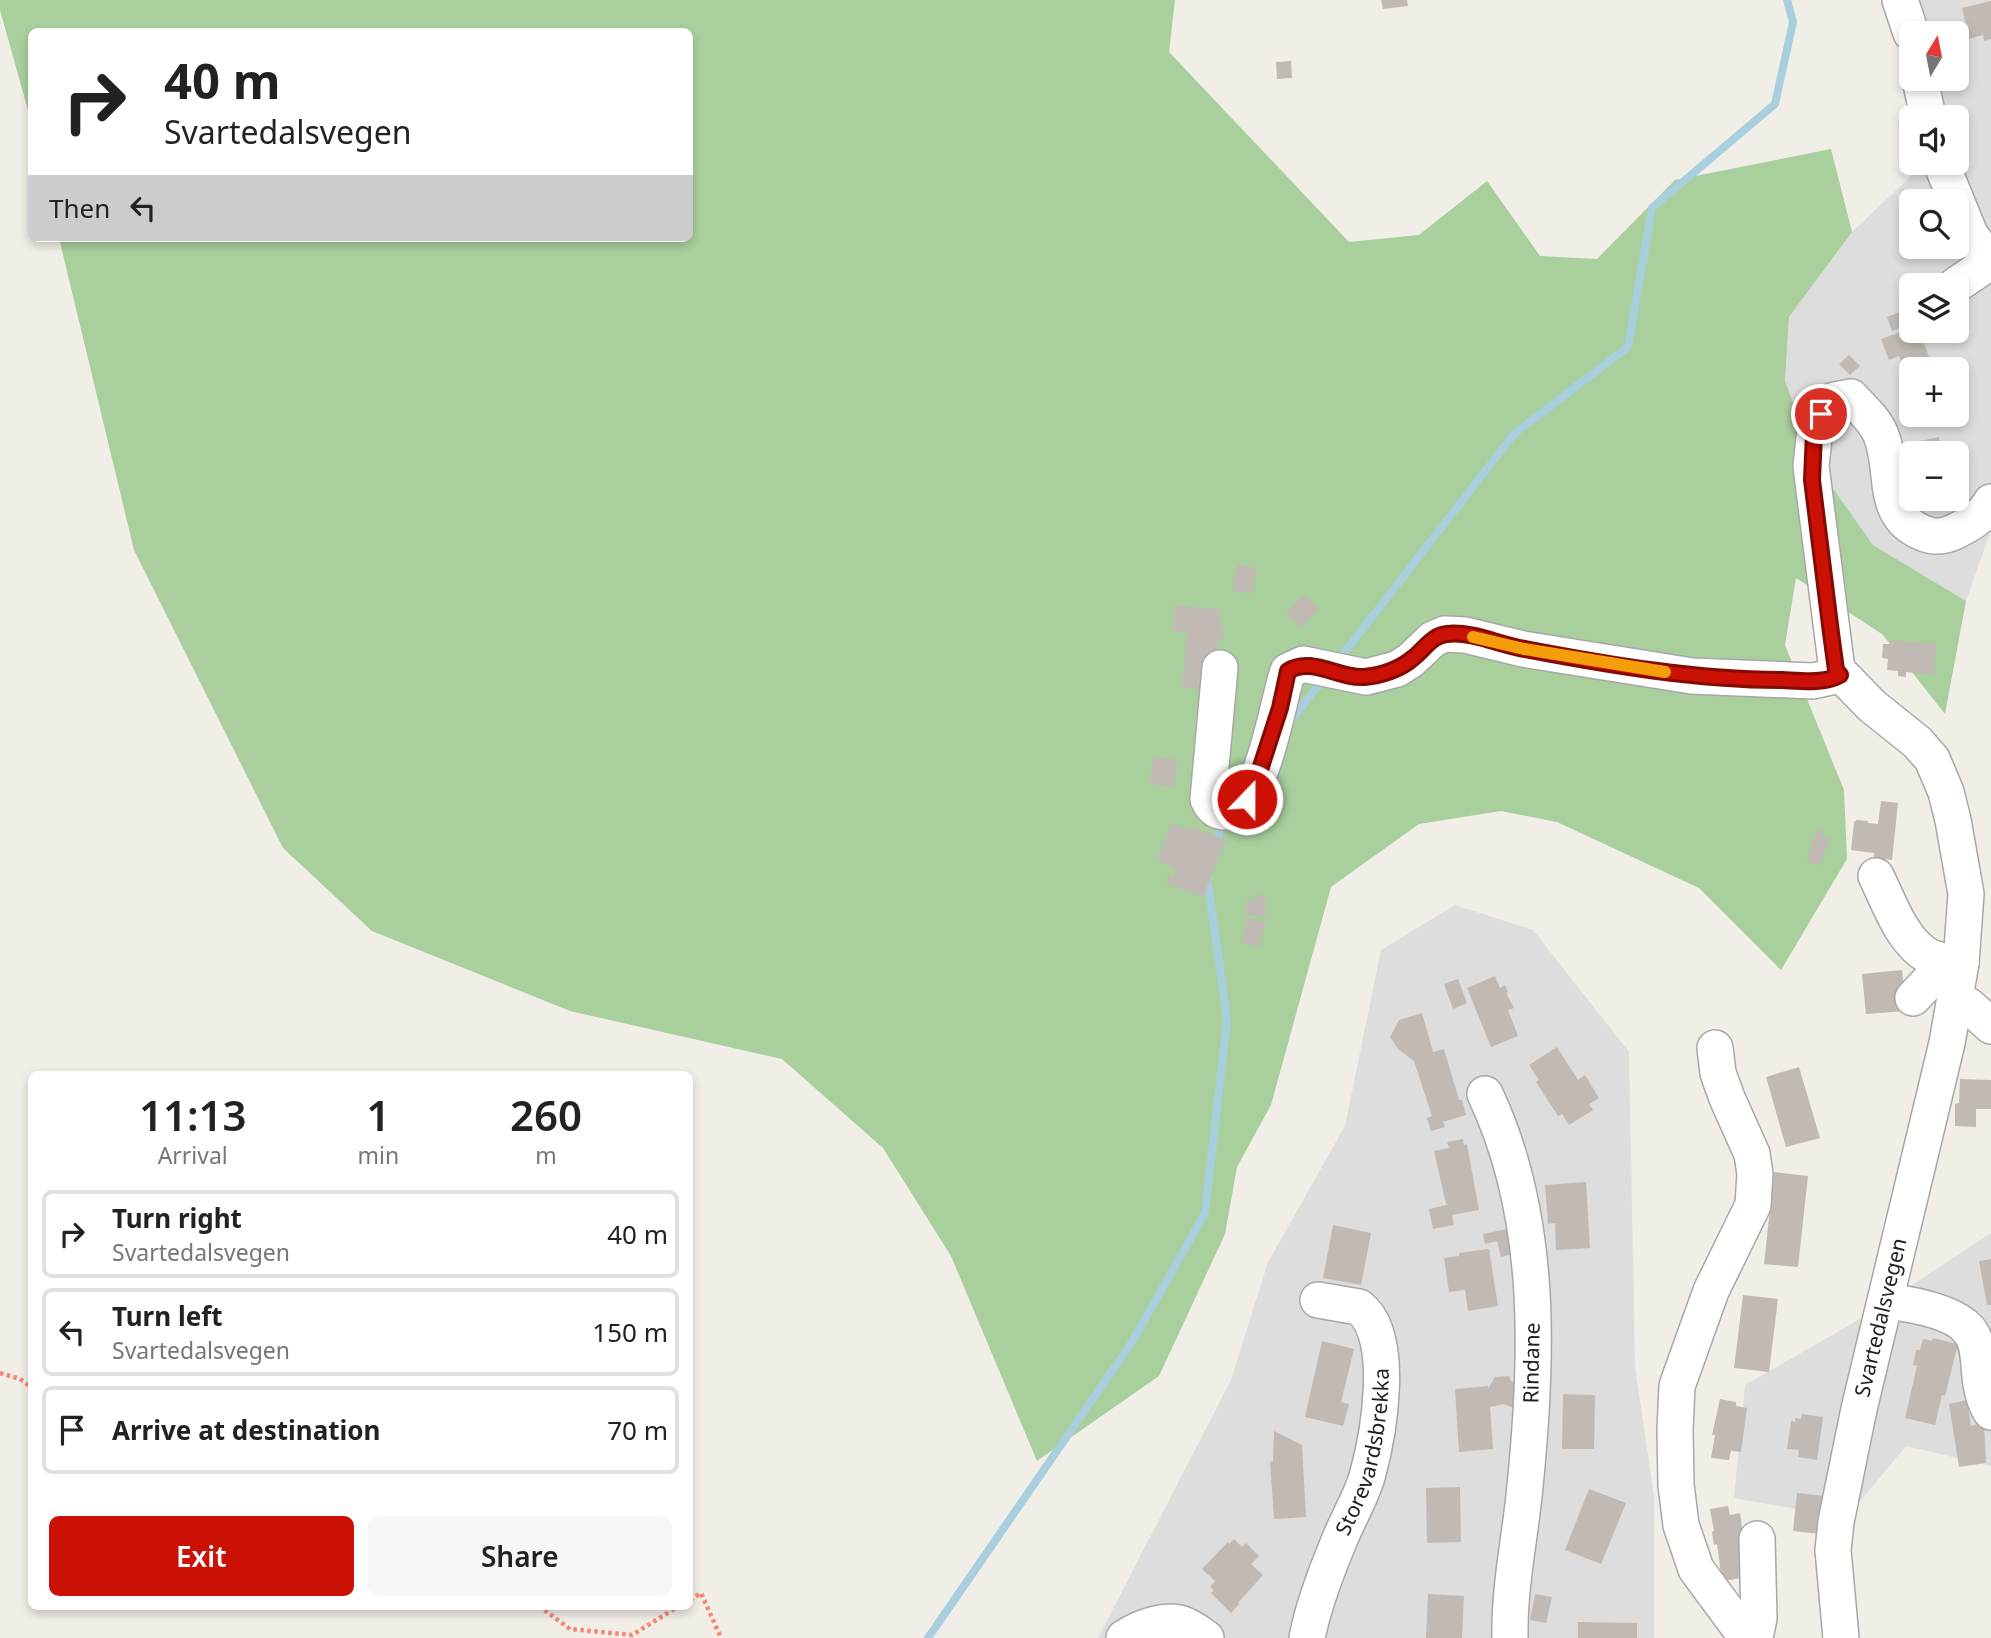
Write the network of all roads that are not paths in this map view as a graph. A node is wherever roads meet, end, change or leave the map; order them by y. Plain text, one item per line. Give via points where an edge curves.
1 (1900, 0) edge
2 (1907, 21) edge
3 (1946, 175) edge
4 (1991, 263) edge
5 (1969, 277) edge
6 (1991, 502) edge
7 (1220, 668) dead end
8 (1840, 675) junction
9 (1876, 876) dead end
10 (1978, 888) edge
11 (1954, 962) junction
12 (1913, 998) dead end
13 (1956, 999) junction
14 (1991, 1026) edge
15 (1715, 1048) dead end
16 (1485, 1094) dead end
17 (1318, 1300) dead end
18 (1887, 1301) junction
19 (1991, 1412) edge
20 (1757, 1539) dead end
21 (1124, 1638) edge
22 (1206, 1638) edge
23 (1307, 1638) edge
24 (1510, 1638) edge
25 (1747, 1638) edge
26 (1755, 1638) edge
27 (1841, 1638) edge

1 - 2 street
3 - 4 street via 1970,234
4 - 5 street
6 - 8 street via 1976,519 1945,536 1926,535 1906,526 1894,505 1886,450 1870,417 1851,397 1835,400 1821,414 1814,433 1812,480
7 - 8 street via 1208,799 1211,806 1224,812 1247,799 1255,785 1288,671 1303,664 1366,677 1397,669 1445,634 1692,676 1813,681
8 - 10 street, Svartedalsvegen via 1932,759
9 - 11 street via 1906,935 1928,956
10 - 11 street, Svartedalsvegen
11 - 12 street
11 - 13 street, Svartedalsvegen
13 - 14 street
13 - 18 street, Svartedalsvegen
15 - 25 street via 1718,1073 1752,1154 1753,1206 1703,1311 1677,1386 1676,1485 1681,1525 1696,1569
16 - 24 street, Rindane via 1511,1158 1533,1294 1532,1406 1509,1606
17 - 23 street, Storevardsbrekka via 1364,1311 1383,1360 1367,1477 1337,1545
18 - 19 street via 1941,1313 1970,1331
18 - 27 street, Svartedalsvegen via 1836,1522 1833,1550
20 - 26 street via 1759,1618
21 - 22 street via 1135,1630 1176,1623

